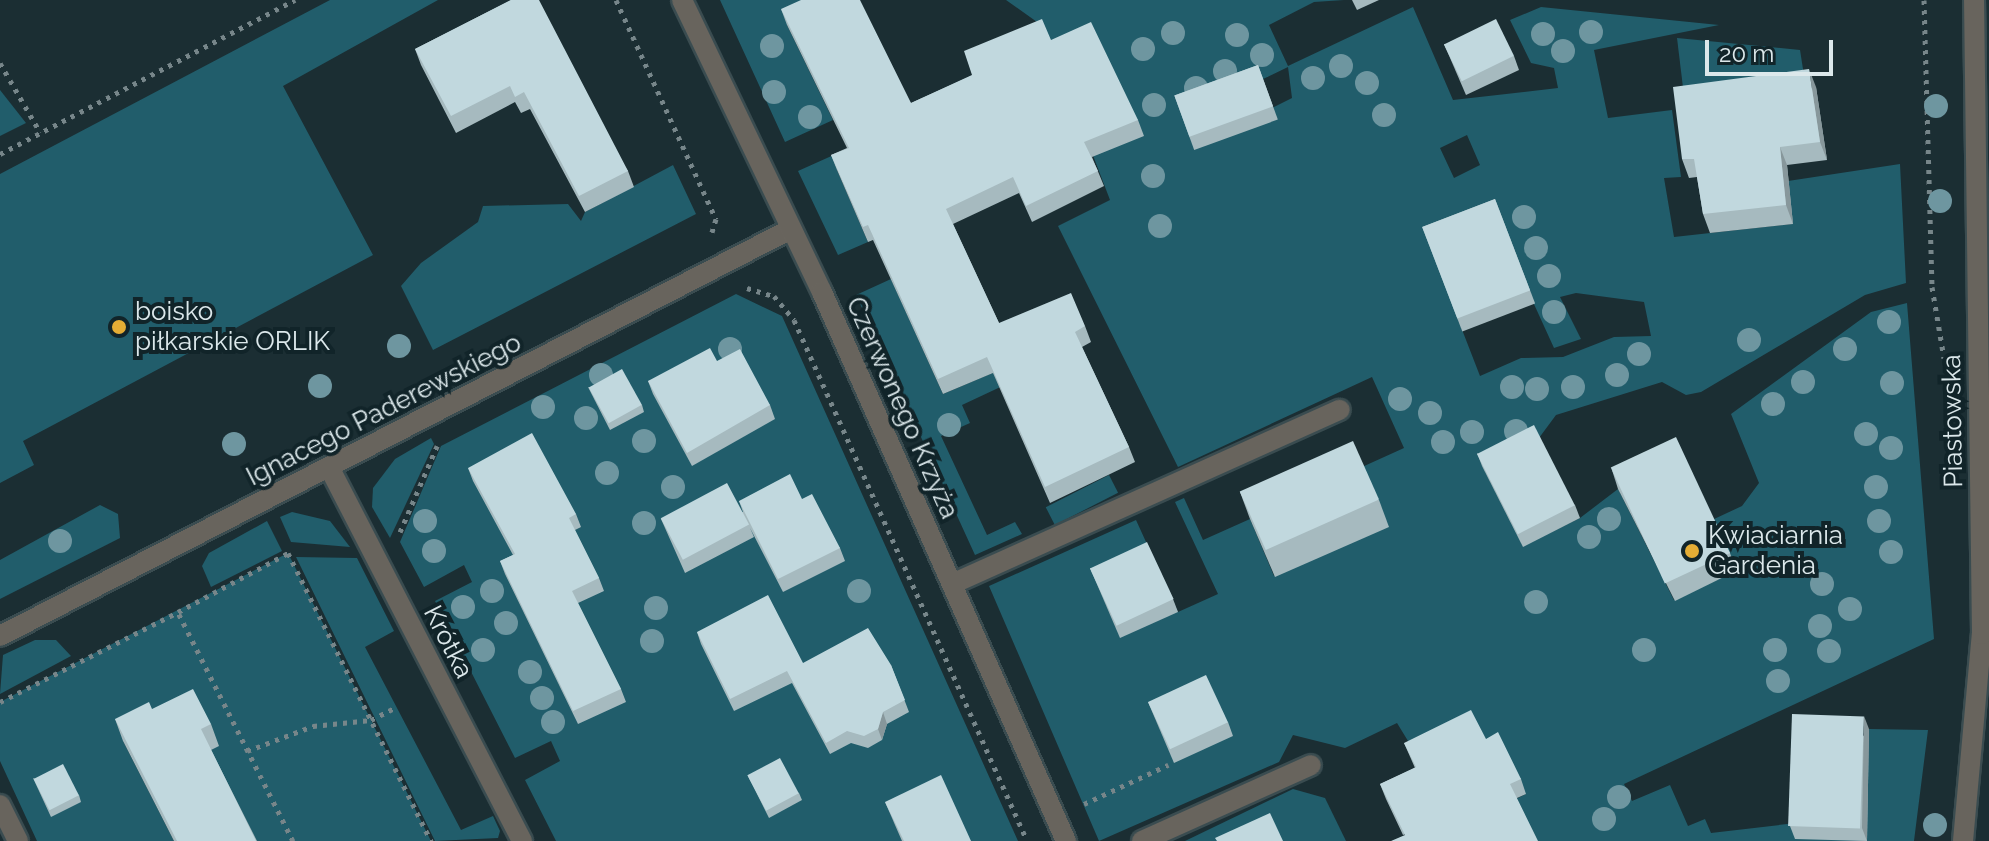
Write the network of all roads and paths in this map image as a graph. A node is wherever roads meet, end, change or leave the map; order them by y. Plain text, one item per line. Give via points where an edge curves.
1 (295, 0) edge
2 (616, 0) edge
3 (682, 0) edge
4 (1924, 0) edge
5 (1974, 0) edge
6 (0, 63) edge
7 (40, 132) junction
8 (0, 154) edge
9 (791, 229) junction
10 (705, 238) dead end
11 (1983, 254) edge
12 (740, 289) dead end
13 (1946, 373) dead end
14 (1340, 410) dead end
15 (441, 439) dead end
16 (329, 467) junction
17 (395, 543) dead end
18 (952, 584) junction
19 (178, 612) junction
20 (0, 636) edge
21 (0, 702) edge
22 (397, 707) dead end
23 (371, 720) junction
24 (247, 751) junction
25 (1168, 765) edge
26 (1311, 765) dead end
27 (1084, 804) dead end
28 (0, 805) edge
29 (18, 841) edge
30 (293, 841) edge
31 (431, 841) edge
32 (522, 841) edge
33 (1027, 841) edge
34 (1066, 841) edge
35 (1142, 841) edge
36 (1963, 841) edge

1 - 7 path
2 - 10 path via 716,219
3 - 9 street, Czerwonego Krzyża
4 - 13 path via 1932,287
5 - 11 street, Piastowska
6 - 7 path
7 - 8 path
9 - 16 street, Ignacego Paderewskiego
9 - 18 street, Czerwonego Krzyża
11 - 36 street, Piastowska via 1982,634
12 - 33 path via 774,296 794,320
14 - 18 street
15 - 17 path
16 - 20 street, Ignacego Paderewskiego
16 - 32 street, Krótka
18 - 34 street, Czerwonego Krzyża
19 - 21 path
19 - 23 path via 288,553
19 - 24 path
22 - 23 path
23 - 24 path via 313,726
23 - 31 path
24 - 30 path
25 - 27 path
26 - 35 street
28 - 29 street

